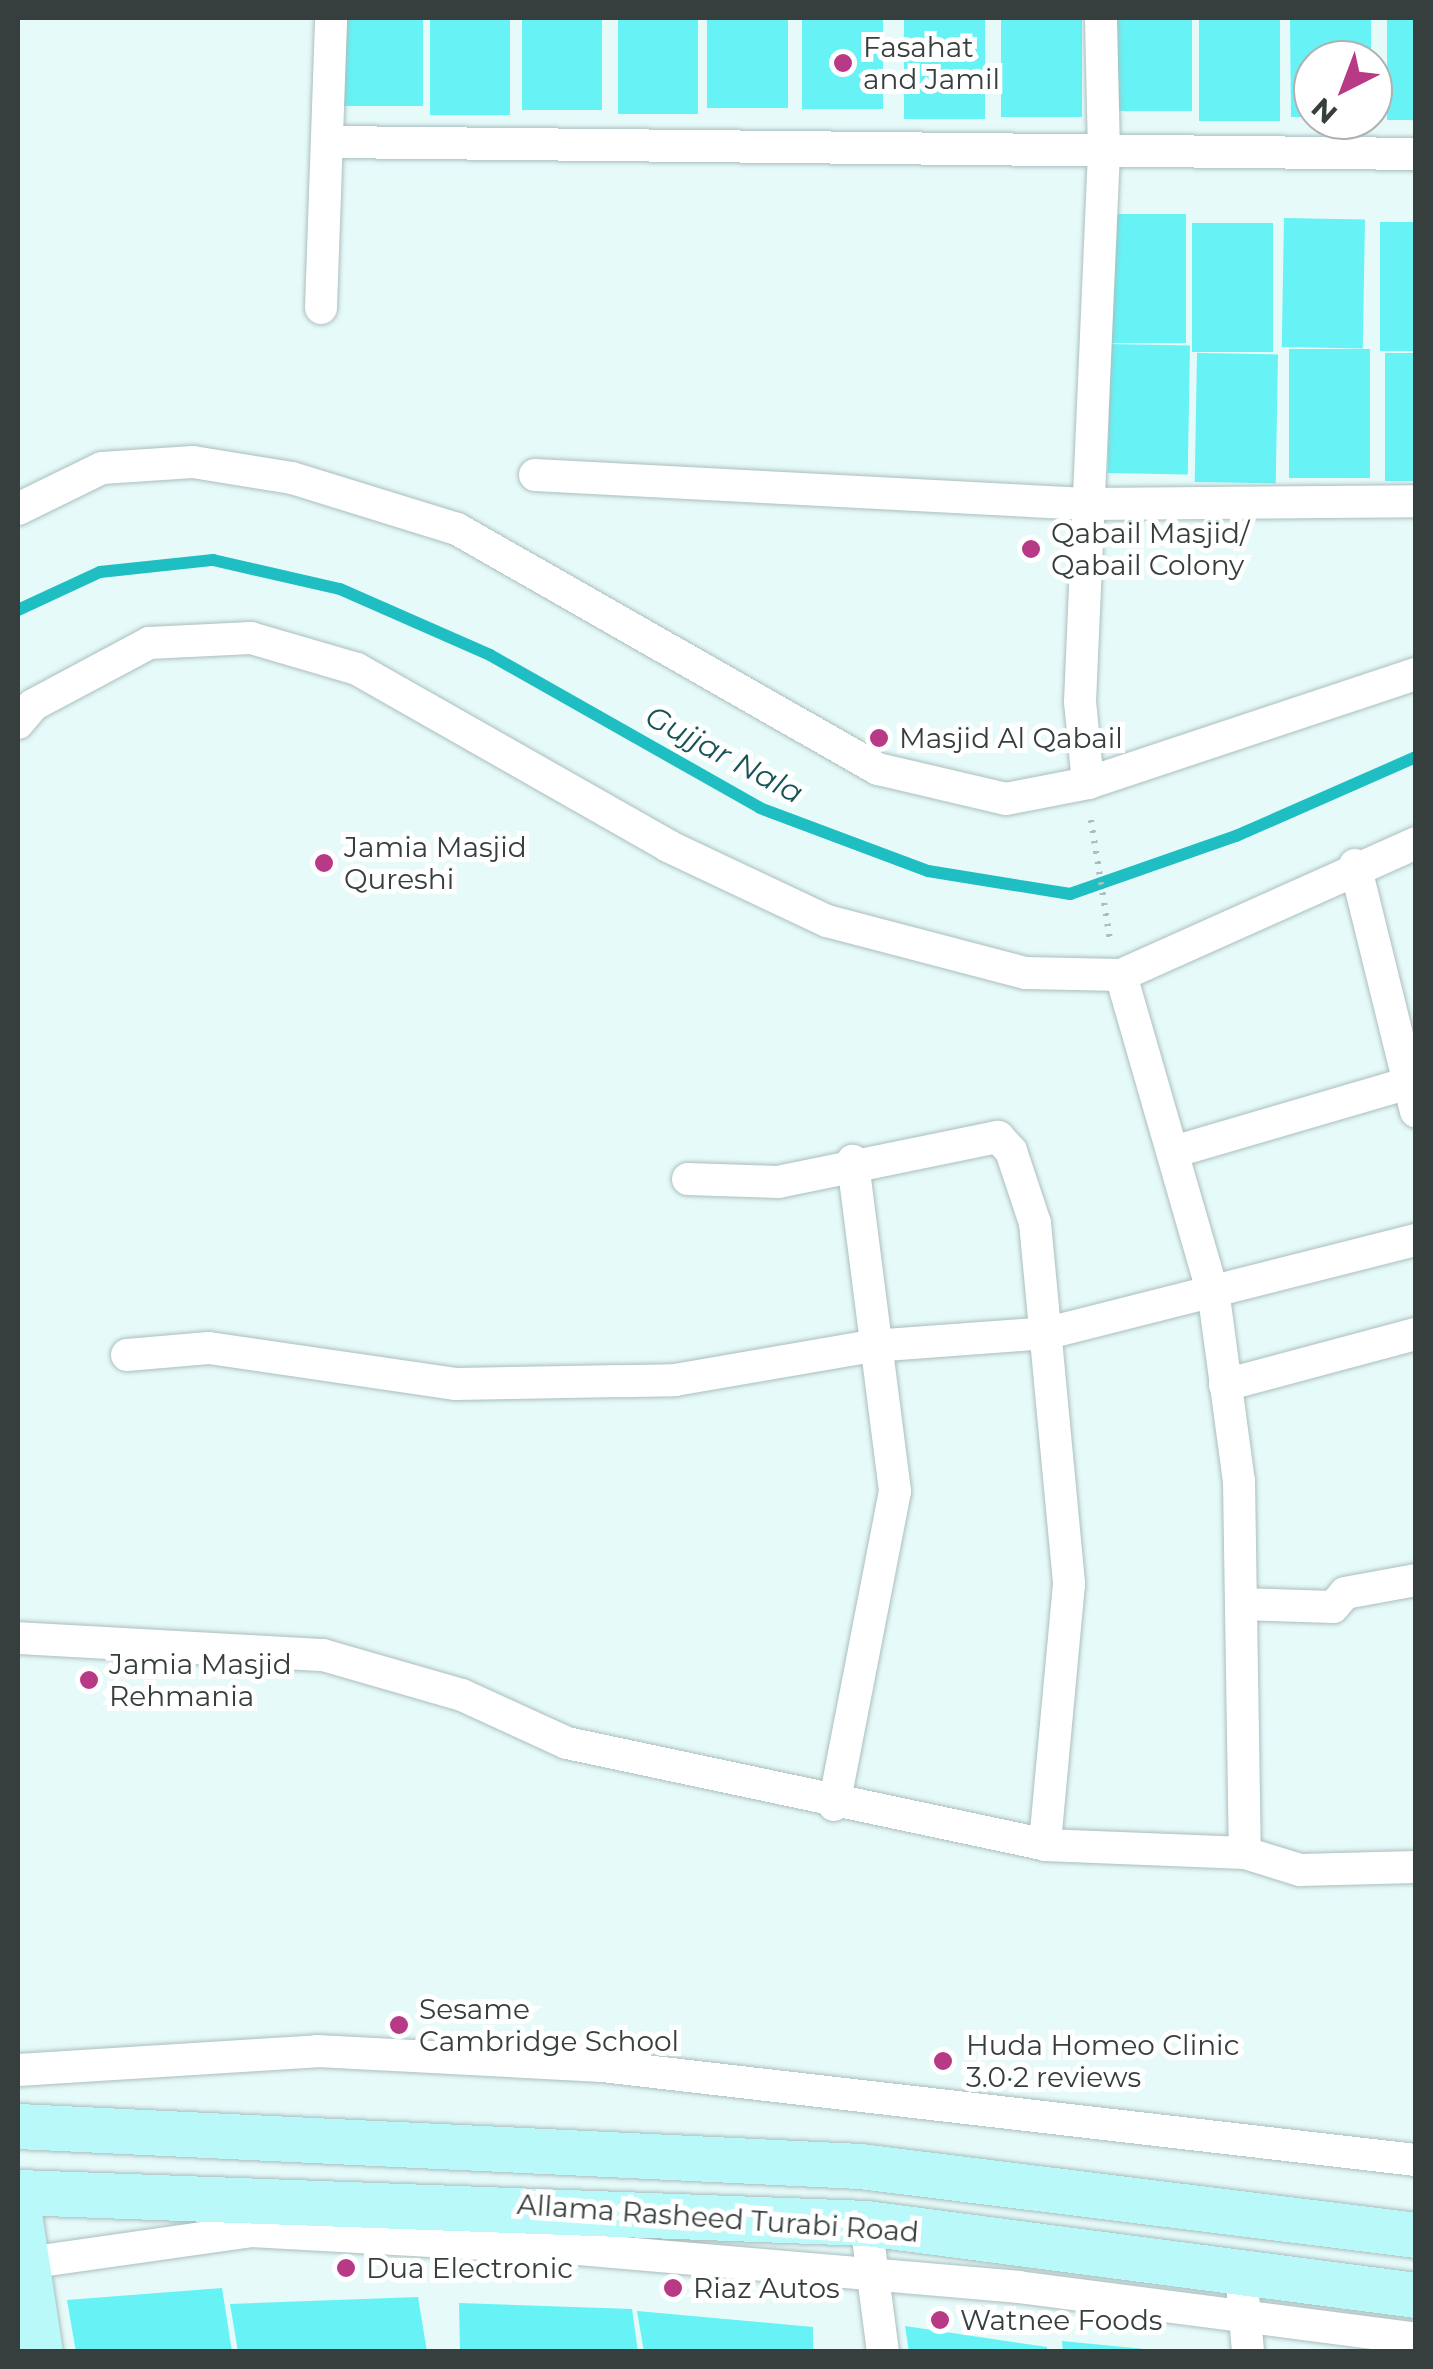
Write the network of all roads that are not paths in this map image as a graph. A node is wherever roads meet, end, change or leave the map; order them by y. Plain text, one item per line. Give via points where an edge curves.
1 (331, 18) edge
2 (1101, 18) edge
3 (330, 142) junction
4 (1104, 152) junction
5 (1416, 154) edge
6 (321, 308) dead end
7 (535, 476) dead end
8 (1416, 502) edge
9 (1087, 504) junction
10 (18, 509) edge
11 (1416, 674) edge
12 (18, 723) edge
13 (1088, 784) junction
14 (1416, 843) edge
15 (1355, 865) junction
16 (1400, 971) edge
17 (1121, 975) junction
18 (1412, 1097) edge
19 (1173, 1152) junction
20 (852, 1161) junction
21 (688, 1179) dead end
22 (1416, 1240) edge
23 (1214, 1297) junction
24 (1048, 1333) junction
25 (1416, 1334) edge
26 (871, 1346) junction
27 (128, 1355) dead end
28 (1225, 1385) junction
29 (1416, 1580) edge
30 (1241, 1604) junction
31 (18, 1638) edge
32 (834, 1805) junction
33 (1045, 1845) junction
34 (1245, 1853) junction
35 (1416, 1867) edge
36 (18, 2070) edge
37 (18, 2126) edge
38 (1416, 2160) edge
39 (18, 2192) edge
40 (18, 2207) edge
41 (866, 2223) junction
42 (1416, 2235) edge
43 (27, 2264) junction
44 (871, 2272) junction
45 (1241, 2274) junction
46 (1416, 2296) edge
47 (1247, 2337) edge
48 (1416, 2340) edge
49 (40, 2352) edge
50 (883, 2352) edge

1 - 3 street
2 - 4 street
3 - 4 street
3 - 6 street
4 - 5 street
4 - 9 street
7 - 9 street
8 - 9 street
9 - 13 street via 1080,702
10 - 13 street via 102,468 194,462 292,478 457,528 878,769 1006,799
11 - 13 street
12 - 17 street via 33,705 150,643 251,638 357,669 668,846 826,921 1026,974
14 - 15 street
15 - 16 street
15 - 17 street
16 - 18 street
17 - 19 street
18 - 19 street
19 - 23 street
20 - 21 street via 778,1182
20 - 24 street via 998,1136 1034,1223
20 - 26 street
22 - 23 street
23 - 24 street
23 - 28 street
24 - 26 street
24 - 33 street via 1052,1474 1068,1584
25 - 28 street
26 - 27 street via 675,1380 555,1384 456,1384 209,1348
26 - 32 street via 895,1492
28 - 30 street
29 - 30 street via 1344,1593 1334,1607
30 - 34 street
31 - 32 street via 322,1656 462,1695 567,1743
32 - 33 street
33 - 34 street
34 - 35 street via 1300,1870
36 - 38 street via 316,2051 584,2065
37 - 42 main road, Allama Rasheed Turabi Road via 860,2166
39 - 41 main road, Allama Rasheed Turabi Road
40 - 43 main road
41 - 44 street
41 - 45 main road, Allama Rasheed Turabi Road
43 - 44 street via 251,2232
43 - 49 main road
44 - 47 street
44 - 50 street
45 - 46 main road, Allama Rasheed Turabi Road
45 - 47 street
47 - 48 street

